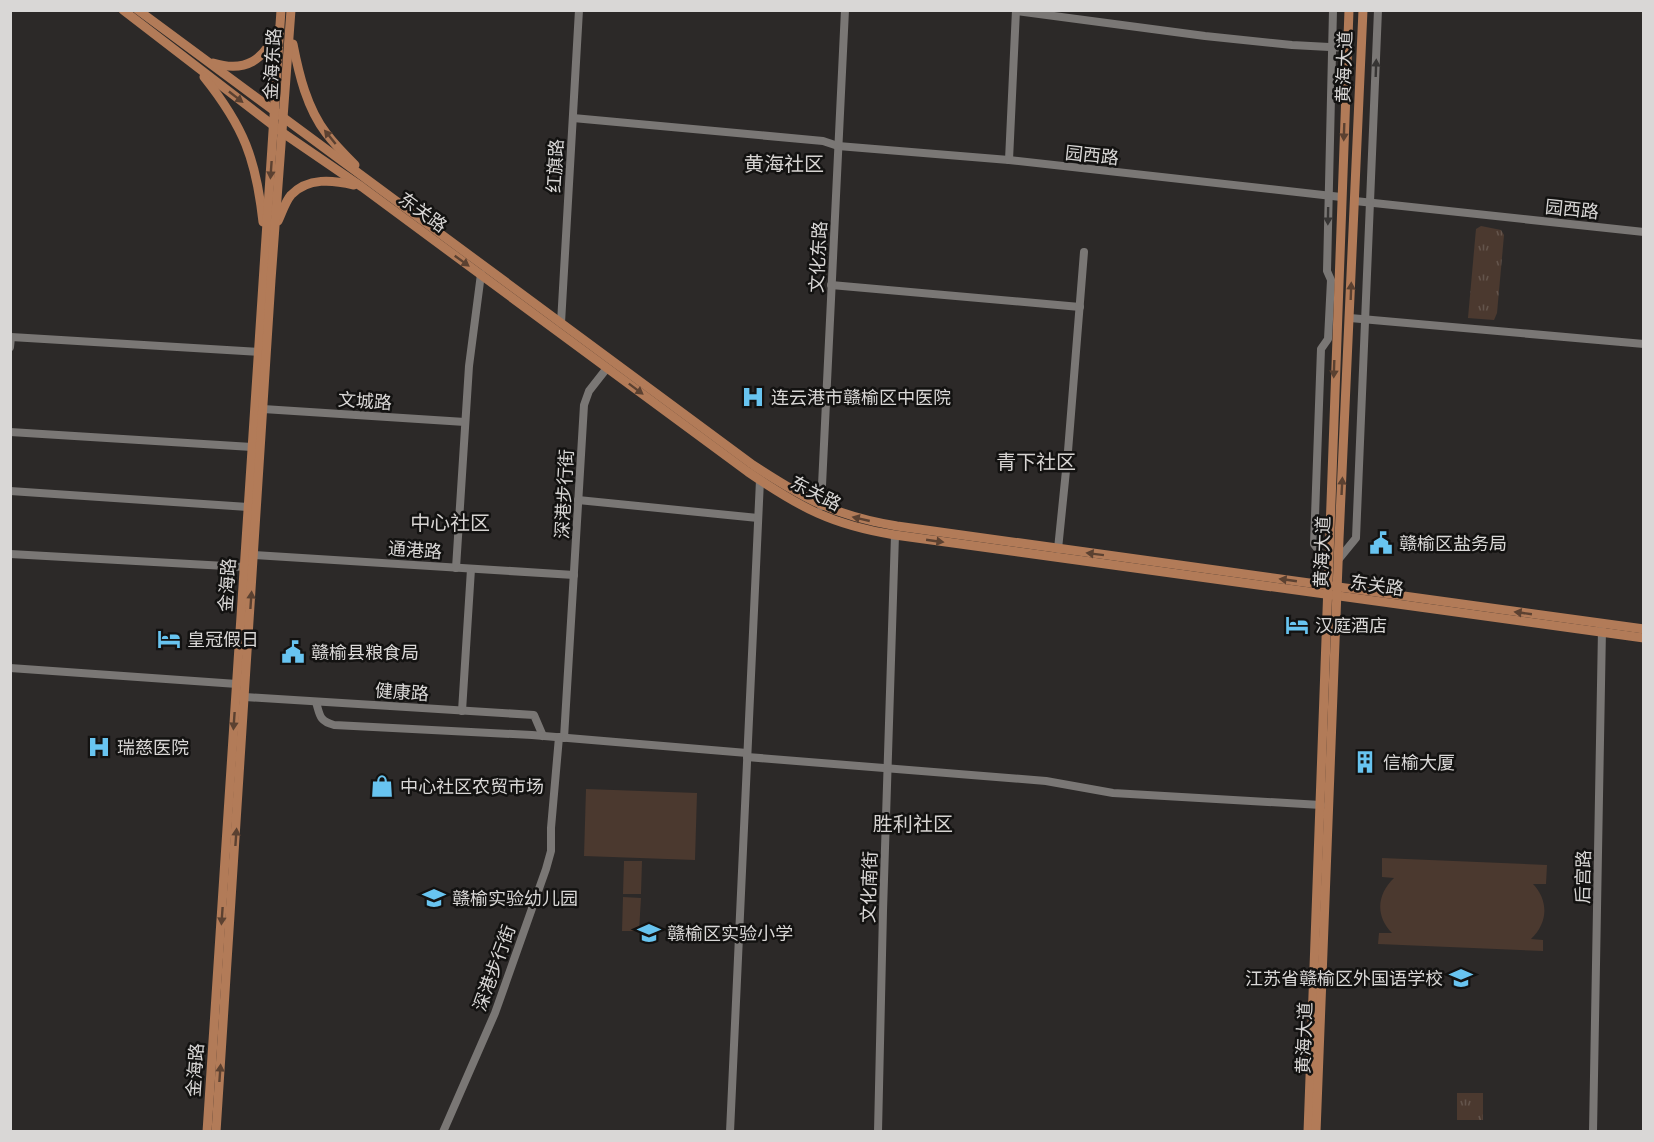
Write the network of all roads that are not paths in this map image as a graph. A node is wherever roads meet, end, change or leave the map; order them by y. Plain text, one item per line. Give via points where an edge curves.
1 (123, 10) edge
2 (138, 10) edge
3 (281, 10) edge
4 (291, 10) edge
5 (579, 10) edge
6 (845, 10) edge
7 (1333, 10) edge
8 (1349, 10) edge
9 (1363, 10) edge
10 (1378, 10) edge
11 (1016, 11) edge
12 (280, 22) junction
13 (290, 27) junction
14 (1332, 46) junction
15 (1348, 48) junction
16 (208, 62) junction
17 (195, 65) junction
18 (274, 112) junction
19 (573, 118) junction
20 (285, 119) junction
21 (273, 126) junction
22 (283, 133) junction
23 (838, 146) junction
24 (1009, 160) junction
25 (365, 184) junction
26 (1328, 195) junction
27 (1341, 197) junction
28 (1355, 201) junction
29 (1370, 202) junction
30 (276, 226) junction
31 (1644, 232) edge
32 (266, 245) junction
33 (1084, 252) dead end
34 (481, 274) junction
35 (831, 285) junction
36 (1080, 307) junction
37 (1350, 318) junction
38 (1365, 320) junction
39 (561, 322) junction
40 (1644, 344) edge
41 (10, 347) edge
42 (259, 352) junction
43 (607, 368) junction
44 (263, 409) junction
45 (465, 422) junction
46 (10, 432) edge
47 (252, 447) junction
48 (760, 480) junction
49 (10, 491) edge
50 (578, 500) junction
51 (821, 506) junction
52 (248, 507) junction
53 (759, 518) junction
54 (895, 535) junction
55 (1058, 549) junction
56 (10, 554) edge
57 (254, 555) junction
58 (1334, 562) junction
59 (244, 567) junction
60 (456, 568) junction
61 (471, 569) junction
62 (574, 575) junction
63 (1333, 591) junction
64 (1602, 628) junction
65 (1644, 629) edge
66 (1644, 638) edge
67 (10, 668) edge
68 (237, 684) junction
69 (245, 697) junction
70 (316, 702) junction
71 (462, 711) junction
72 (543, 736) junction
73 (562, 737) junction
74 (747, 755) junction
75 (888, 768) junction
76 (1321, 805) junction
77 (207, 1131) edge
78 (216, 1131) edge
79 (443, 1131) edge
80 (730, 1131) edge
81 (878, 1131) edge
82 (1308, 1131) edge
83 (1316, 1131) edge
84 (1593, 1131) edge

1 - 17 main road, 东关路
2 - 16 main road, 东关路
3 - 12 main road, 金海东路
4 - 13 main road, 金海东路
5 - 19 street, 红旗路
6 - 23 street, 文化东路
7 - 14 street
8 - 15 main road, 黄海大道
9 - 28 main road, 黄海大道
29 -> 10 street
11 - 14 street via 1205,36
11 - 24 street
12 - 16 main road via 270,47 259,58 240,67
12 - 18 main road, 金海东路
13 - 20 main road, 金海东路
25 -> 13 main road via 325,132 309,103
14 - 15 street
14 - 26 street
15 -> 27 main road, 黄海大道
16 - 18 main road, 东关路
17 -> 21 main road, 东关路
17 - 32 main road via 239,126 260,190
18 - 20 main road, 东关路
18 - 21 main road, 金海路
19 - 23 street, 园西路 via 823,141
19 - 39 street, 红旗路
20 - 22 main road, 金海路
20 - 25 main road, 东关路
21 - 22 main road, 东关路
21 -> 32 main road, 金海路
22 - 25 main road, 东关路
22 - 30 main road, 金海路
23 - 24 street, 园西路
23 - 35 street, 文化东路
24 - 26 street, 园西路
25 - 30 main road via 322,180 305,184 290,196
25 -> 34 main road, 东关路
25 - 39 main road, 东关路
26 - 27 street, 园西路
26 -> 58 street via 1327,271 1331,280 1328,339 1321,349 1314,544
27 -> 58 main road, 黄海大道 via 1333,400
28 - 29 street, 园西路
37 -> 28 main road, 黄海大道
29 - 31 street, 园西路
29 - 38 street
30 - 44 main road, 金海路
32 - 42 main road, 金海路
33 - 36 street
34 - 43 main road, 东关路
34 - 45 street
35 - 36 street
35 - 51 street, 文化东路
36 - 55 street
37 - 38 street
58 -> 37 main road, 黄海大道
38 - 40 street
38 - 58 street via 1356,538
39 - 51 main road, 东关路 via 753,465
41 - 42 street via 11,337
42 - 47 main road, 金海路
43 -> 48 main road, 东关路
43 - 50 street, 深港步行街 via 585,398
44 - 45 street, 文城路
44 - 57 main road, 金海路
45 - 60 street
46 - 47 street
47 - 52 main road, 金海路
48 - 53 street
48 - 54 main road, 东关路 via 817,514 850,526
49 - 52 street
50 - 53 street
50 - 62 street, 深港步行街
55 -> 51 main road, 东关路 via 867,521
52 - 59 main road, 金海路
53 - 74 street
54 -> 63 main road, 东关路
54 - 75 street, 文化南街
63 -> 55 main road, 东关路
56 - 59 street
57 - 60 street, 通港路
69 -> 57 main road, 金海路
58 - 63 main road, 黄海大道
59 - 68 main road, 金海路
60 - 61 street, 通港路
61 - 62 street, 通港路
61 - 71 street
62 - 73 street, 深港步行街
63 - 64 main road, 东关路
63 - 76 main road, 黄海大道
63 - 83 main road, 黄海大道
64 - 65 main road, 东关路
64 - 66 main road, 东关路
64 - 84 street, 后宫路
67 - 68 street
68 -> 77 main road, 金海路
69 - 70 street, 健康路
78 -> 69 main road, 金海路
70 - 71 street, 健康路
70 - 72 street via 324,722 334,724
71 - 72 street, 健康路 via 534,715
72 - 73 street
73 - 74 street
73 - 79 street, 深港步行街 via 546,868 495,1013
74 - 75 street
74 - 80 street
75 - 76 street via 1046,781 1113,793
75 - 81 street, 文化南街
76 - 82 main road, 黄海大道

